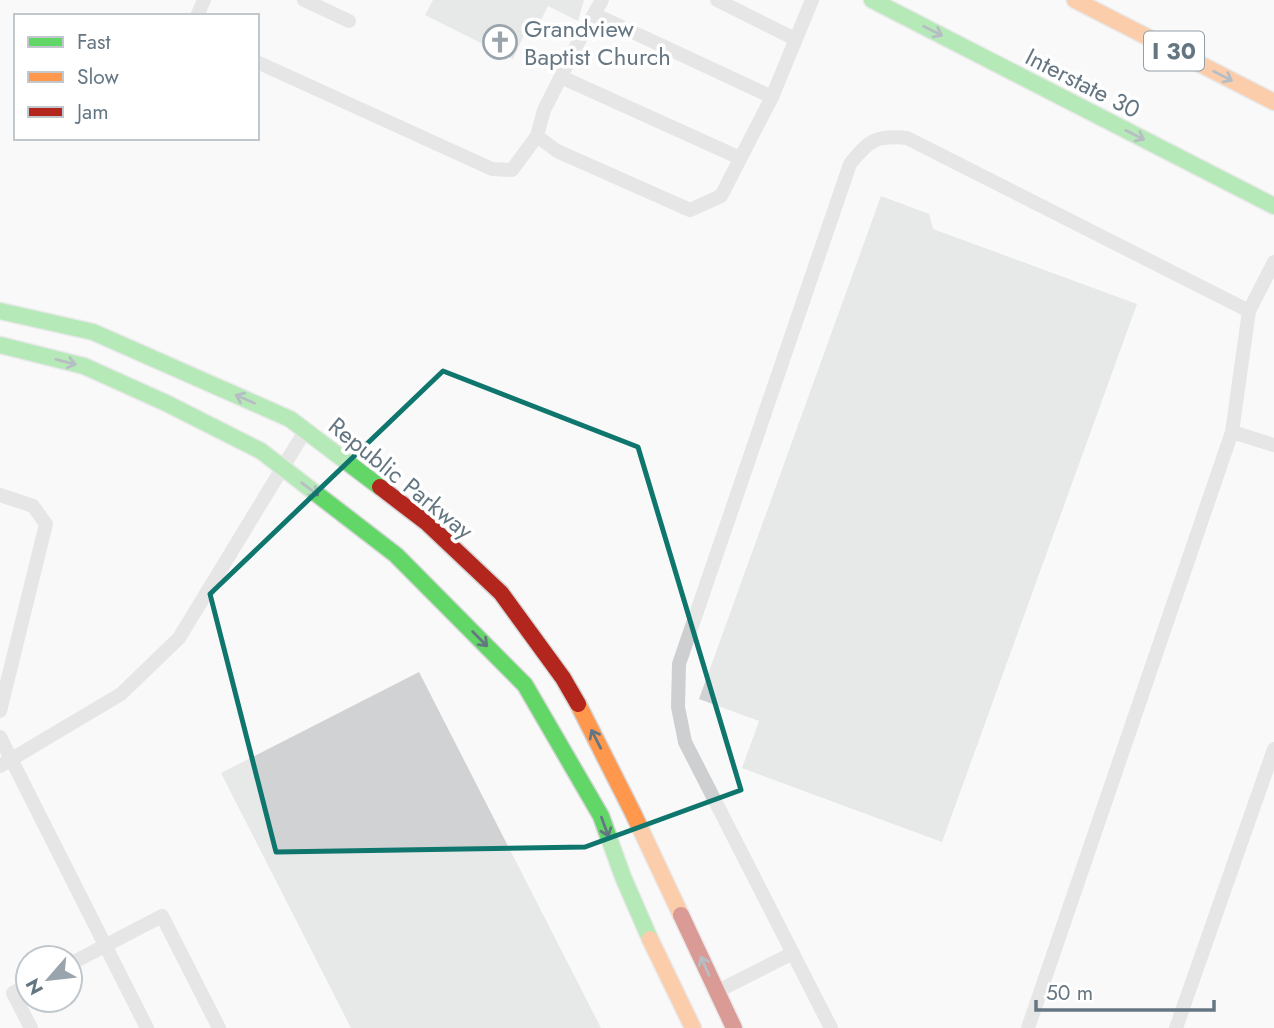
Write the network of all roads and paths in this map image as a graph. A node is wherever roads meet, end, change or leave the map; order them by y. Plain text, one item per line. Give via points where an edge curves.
1 (304, 0) edge
2 (602, 0) edge
3 (717, 0) edge
4 (812, 0) edge
5 (872, 0) edge
6 (1075, 0) edge
7 (594, 14) junction
8 (349, 21) dead end
9 (795, 39) junction
10 (259, 63) edge
11 (561, 77) junction
12 (772, 97) junction
13 (1274, 102) edge
14 (537, 136) junction
15 (740, 158) junction
16 (1274, 206) edge
17 (1274, 262) edge
18 (0, 311) edge
19 (1249, 311) junction
20 (0, 345) edge
21 (305, 430) junction
22 (1232, 432) junction
23 (1274, 445) edge
24 (282, 468) junction
25 (0, 495) edge
26 (0, 711) edge
27 (0, 737) edge
28 (1274, 749) edge
29 (6, 763) edge
30 (106, 947) junction
31 (793, 953) junction
32 (84, 957) edge
33 (700, 1000) junction
34 (147, 1028) edge
35 (219, 1028) edge
36 (693, 1028) edge
37 (734, 1028) edge
38 (831, 1028) edge
39 (1028, 1028) edge
40 (1176, 1028) edge

1 - 8 lane
2 - 7 lane
3 - 9 lane
4 - 9 lane
5 -> 16 main road, Interstate 30
6 -> 13 main road, I 30
7 - 11 lane
7 - 12 lane
9 - 12 lane
10 - 14 lane via 492,169 512,170
11 - 14 lane
11 - 15 lane
12 - 15 lane
14 - 15 lane via 557,151 690,210 721,196
17 - 19 lane
21 -> 18 main road, Republic Parkway via 290,419 93,332
19 - 22 lane
19 - 31 lane via 907,138 885,136 864,146 850,164 679,664 678,707 685,742
20 -> 24 main road, Republic Parkway via 84,366 261,451
21 - 24 lane
33 -> 21 main road, Republic Parkway via 633,813 573,694 501,593 427,523
22 - 23 lane
22 - 39 lane
24 - 29 lane via 180,638 121,694
24 -> 33 main road, Republic Parkway via 397,555 525,685 601,816 649,937
25 - 26 lane via 33,506 46,524
27 - 29 lane
28 - 40 lane
29 - 30 lane
30 - 32 lane
30 - 34 lane
30 - 35 lane via 162,916
31 - 33 lane
31 - 38 lane
33 - 36 main road, Republic Parkway
33 - 37 main road, Republic Parkway

